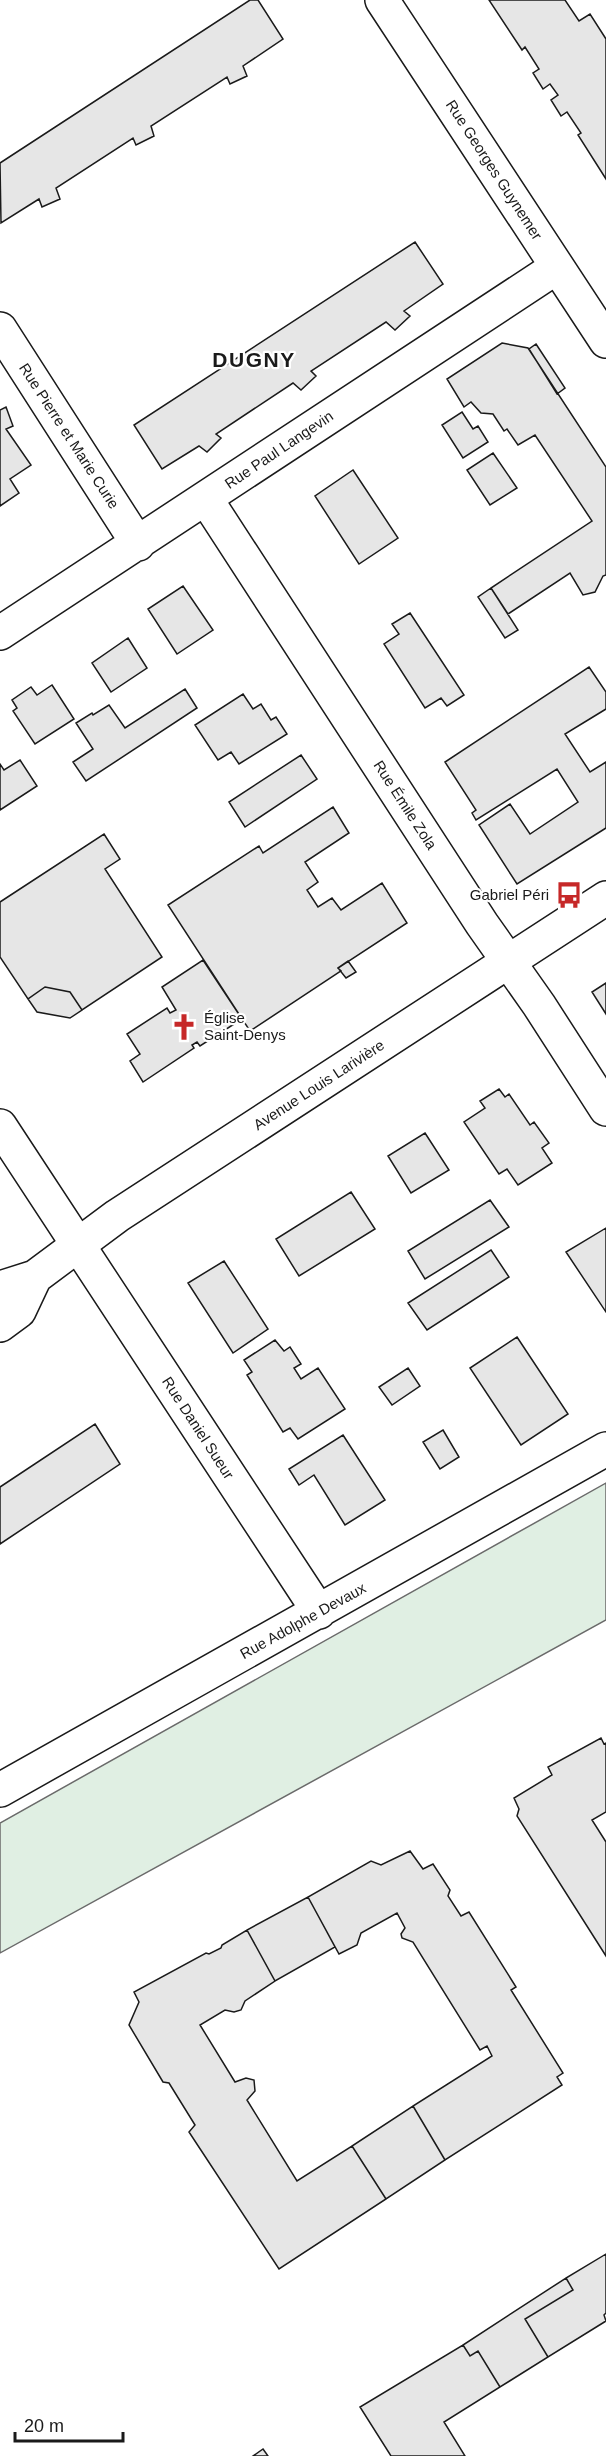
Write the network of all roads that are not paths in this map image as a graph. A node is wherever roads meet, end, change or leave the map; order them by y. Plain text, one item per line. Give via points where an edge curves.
1 (382, 0) edge
2 (557, 267) junction
3 (0, 329) edge
4 (606, 341) edge
5 (206, 499) junction
6 (138, 544) junction
7 (0, 633) edge
8 (606, 898) edge
9 (507, 961) junction
10 (606, 1109) edge
11 (0, 1126) edge
12 (77, 1244) junction
13 (35, 1277) junction
14 (0, 1288) edge
15 (0, 1325) edge
16 (606, 1449) edge
17 (319, 1612) junction
18 (0, 1790) edge

1 - 2 street, Rue Georges Guynemer
2 - 4 street, Rue Georges Guynemer
2 - 5 street, Rue Paul Langevin
3 - 6 street, Rue Pierre et Marie Curie
5 - 6 street, Rue Paul Langevin
5 - 9 street, Rue Émile Zola
6 - 7 street, Rue Paul Langevin
8 - 9 street, Avenue Louis Larivière
9 - 10 street, Rue Émile Zola
9 - 12 street, Avenue Louis Larivière
11 - 12 street, Rue Daniel Sueur
12 - 13 street, Avenue Louis Larivière
12 - 17 street, Rue Daniel Sueur
13 - 14 street, Avenue Louis Larivière
13 - 15 street, Avenue Louis Larivière via 19,1311
16 - 17 street, Rue Adolphe Devaux
17 - 18 street, Rue Adolphe Devaux

